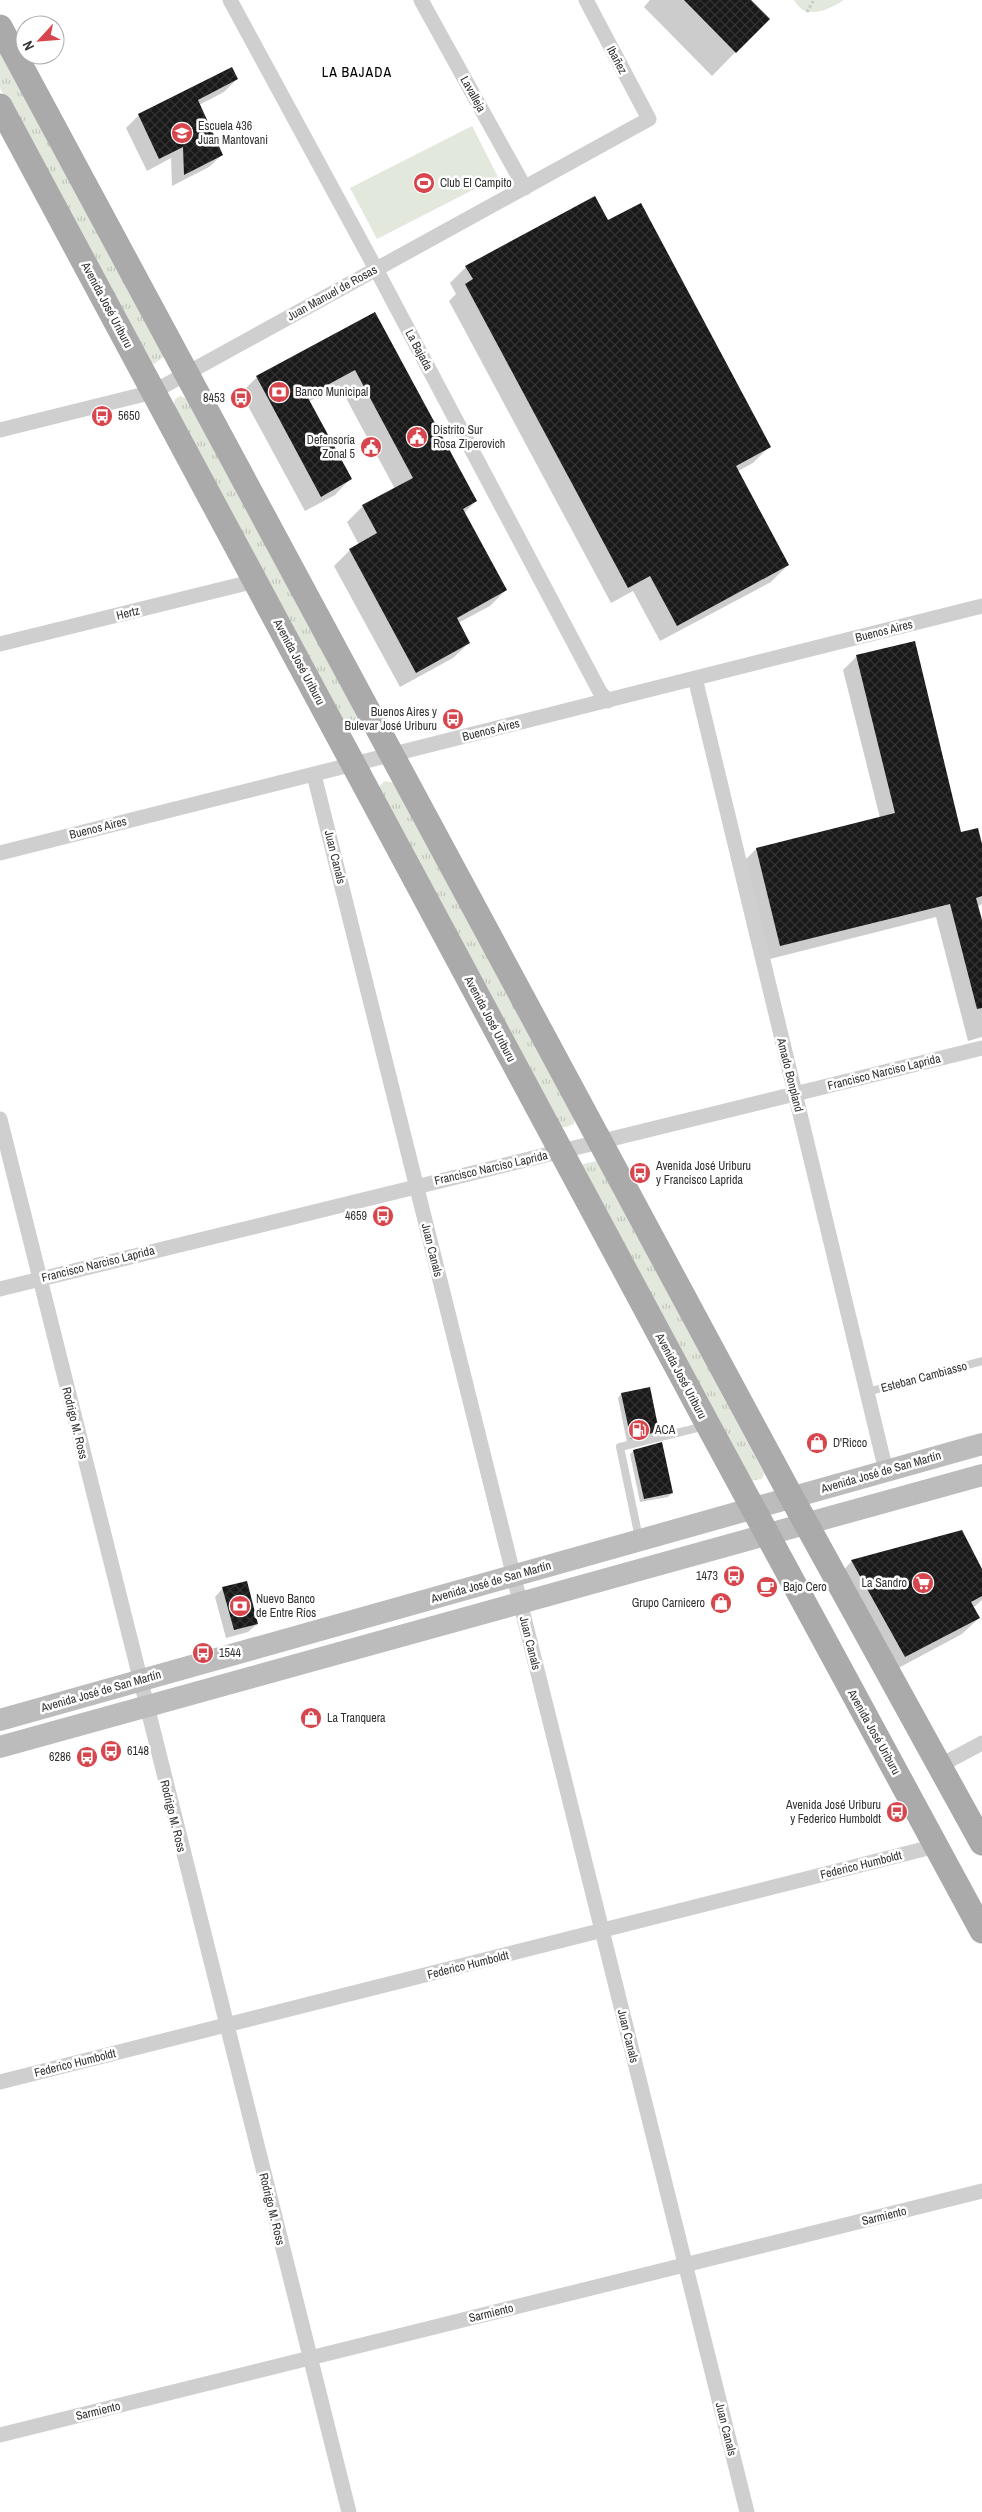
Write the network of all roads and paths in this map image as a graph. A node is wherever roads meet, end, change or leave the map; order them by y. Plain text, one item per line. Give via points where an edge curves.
1 (230, 0) edge
2 (421, 0) edge
3 (586, 0) edge
4 (814, 0) edge
5 (807, 12) dead end
6 (0, 27) edge
7 (0, 106) edge
8 (649, 119) joint
9 (525, 188) junction
10 (376, 269) junction
11 (186, 374) junction
12 (153, 392) junction
13 (0, 430) edge
14 (255, 581) junction
15 (982, 606) edge
16 (0, 644) edge
17 (695, 678) junction
18 (608, 701) junction
19 (393, 755) junction
20 (355, 765) junction
21 (314, 775) junction
22 (0, 853) edge
23 (982, 1048) edge
24 (795, 1094) junction
25 (0, 1119) edge
26 (602, 1143) junction
27 (561, 1152) junction
28 (416, 1185) junction
29 (40, 1279) junction
30 (0, 1289) edge
31 (982, 1361) edge
32 (867, 1392) junction
33 (708, 1425) junction
34 (982, 1444) edge
35 (886, 1471) junction
36 (982, 1475) edge
37 (792, 1498) junction
38 (753, 1509) junction
39 (807, 1524) junction
40 (767, 1535) junction
41 (640, 1540) junction
42 (514, 1576) junction
43 (520, 1602) junction
44 (139, 1680) junction
45 (145, 1705) junction
46 (0, 1720) edge
47 (982, 1742) edge
48 (0, 1747) edge
49 (939, 1766) junction
50 (982, 1843) edge
51 (936, 1846) junction
52 (982, 1931) edge
53 (602, 1932) junction
54 (226, 2025) junction
55 (0, 2082) edge
56 (982, 2191) edge
57 (685, 2265) junction
58 (310, 2358) junction
59 (0, 2435) edge
60 (349, 2512) edge
61 (746, 2512) edge

1 - 10 street, La Bajada
2 - 9 street, Lavalleja
3 - 8 street, Ibañez
4 - 5 path
6 - 11 main road
7 - 12 main road, Avenida José Uriburu
8 - 9 street, Juan Manuel de Rosas
9 - 10 street, Juan Manuel de Rosas
10 - 11 street, Juan Manuel de Rosas
10 - 18 street, La Bajada
11 - 12 street, Juan Manuel de Rosas
11 - 19 main road
12 - 13 street, Juan Manuel de Rosas
12 - 14 main road, Avenida José Uriburu
14 - 16 street, Hertz
14 - 20 main road, Avenida José Uriburu
15 - 17 street, Buenos Aires
17 - 18 street, Buenos Aires
17 - 24 street, Amado Bonpland
18 - 19 street, Buenos Aires
19 - 20 street, Buenos Aires
19 - 26 main road
20 - 21 street, Buenos Aires
20 - 27 main road, Avenida José Uriburu
21 - 22 street, Buenos Aires
21 - 28 street, Juan Canals
23 - 24 street, Francisco Narciso Laprida
24 - 26 street, Francisco Narciso Laprida
24 - 32 street, Amado Bonpland
25 - 29 street, Rodrigo M. Ross
26 - 27 street, Francisco Narciso Laprida
26 - 37 main road
27 - 28 street, Francisco Narciso Laprida
27 - 33 main road, Avenida José Uriburu
28 - 29 street, Francisco Narciso Laprida
28 - 42 street, Juan Canals
29 - 30 street, Francisco Narciso Laprida
29 - 44 street, Rodrigo M. Ross
31 - 32 lane, Esteban Cambiasso
32 - 35 street, Amado Bonpland
33 - 38 main road, Avenida José Uriburu
33 - 41 lane via 620,1447
34 - 35 main road, Avenida José de San Martín
35 - 37 main road, Avenida José de San Martín
36 - 39 main road, Avenida José de San Martín
37 - 38 main road, Avenida José de San Martín
37 - 39 main road
38 - 40 main road, Avenida José Uriburu
38 - 41 main road, Avenida José de San Martín
39 - 40 main road, Avenida José de San Martín
39 - 49 main road
40 - 43 main road, Avenida José de San Martín
40 - 51 main road, Avenida José Uriburu
41 - 42 main road, Avenida José de San Martín
42 - 43 street, Juan Canals
42 - 44 main road, Avenida José de San Martín
43 - 45 main road, Avenida José de San Martín
43 - 53 street, Juan Canals
44 - 45 street, Rodrigo M. Ross
44 - 46 main road, Avenida José de San Martín
45 - 48 main road, Avenida José de San Martín
45 - 54 street, Rodrigo M. Ross
47 - 49 street
49 - 50 main road
51 - 52 main road, Avenida José Uriburu
51 - 53 street, Federico Humboldt
53 - 54 street, Federico Humboldt
53 - 57 street, Juan Canals
54 - 55 street, Federico Humboldt
54 - 58 street, Rodrigo M. Ross
56 - 57 street, Sarmiento
57 - 58 street, Sarmiento
57 - 61 street, Juan Canals
58 - 59 street, Sarmiento
58 - 60 street, Rodrigo M. Ross

